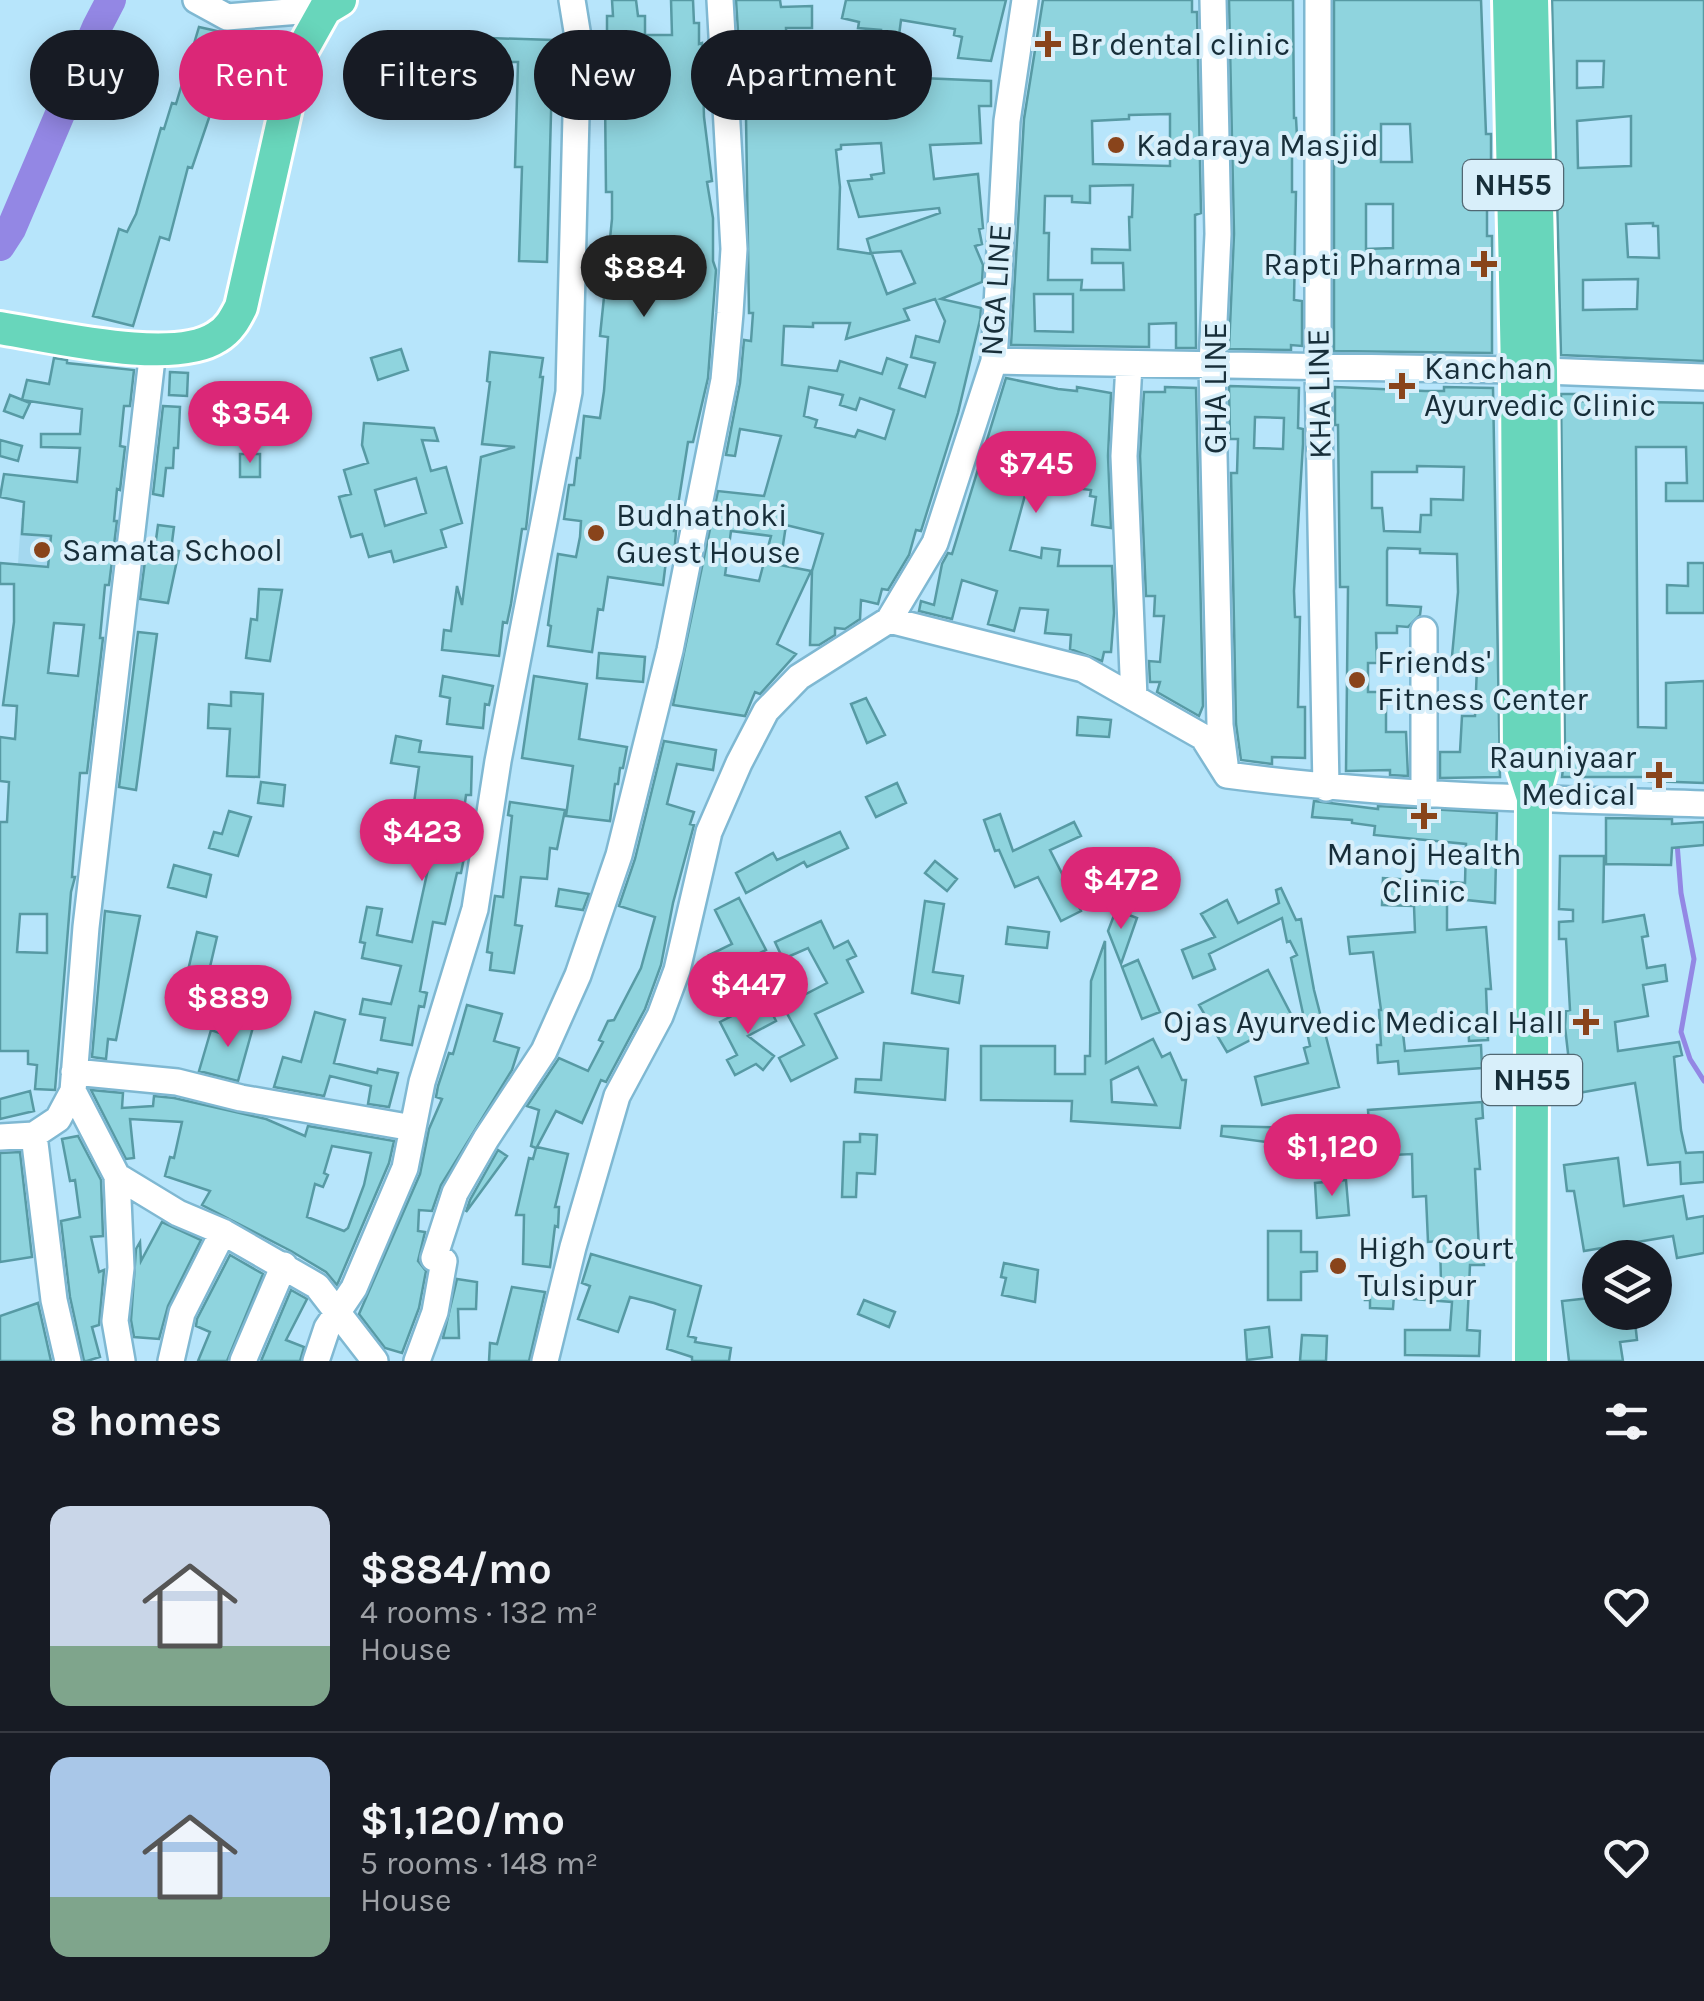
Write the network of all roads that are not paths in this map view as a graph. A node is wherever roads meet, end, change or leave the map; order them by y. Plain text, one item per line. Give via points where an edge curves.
1 (196, 0) edge
2 (572, 0) edge
3 (720, 0) edge
4 (1025, 0) edge
5 (1213, 0) edge
6 (1318, 0) edge
7 (1509, 0) edge
8 (1532, 0) edge
9 (332, 5) edge
10 (0, 328) edge
11 (153, 350) junction
12 (994, 362) junction
13 (1129, 364) junction
14 (1212, 365) junction
15 (1318, 367) junction
16 (1529, 370) junction
17 (1704, 377) edge
18 (889, 620) junction
19 (1424, 630) dead end
20 (1134, 698) junction
21 (1227, 775) junction
22 (1326, 788) junction
23 (1424, 795) junction
24 (1533, 798) junction
25 (1704, 804) edge
26 (74, 1082) junction
27 (413, 1128) junction
28 (34, 1135) junction
29 (0, 1137) edge
30 (117, 1176) junction
31 (223, 1232) junction
32 (284, 1265) junction
33 (339, 1310) junction
34 (68, 1361) edge
35 (122, 1361) edge
36 (171, 1361) edge
37 (243, 1361) edge
38 (316, 1361) edge
39 (376, 1361) edge
40 (417, 1361) edge
41 (545, 1361) edge
42 (1531, 1361) edge

1 - 9 street via 227,18
2 - 27 street via 578,37 568,392 474,909
3 - 40 street via 734,248 730,312 724,380 670,650 619,854 578,974 544,1051 455,1193 434,1258 444,1261 435,1312
4 - 12 street, NGA LINE via 1007,120
5 - 14 street, GHA LINE via 1218,234
6 - 15 street, KHA LINE
7 - 16 main road, NH55
8 - 16 main road, NH55
9 - 11 main road via 297,60 241,307 232,324 200,346
10 - 11 main road
11 - 26 street
12 - 13 street
12 - 18 street, NGA LINE via 935,543
13 - 14 street
13 - 20 street via 1124,456
14 - 15 street
14 - 21 street, GHA LINE via 1220,725
15 - 16 street
15 - 22 street, KHA LINE
16 - 17 street
16 - 24 main road, NH55 via 1519,755
18 - 20 street via 1083,670
18 - 41 street via 799,678 766,711 739,763 709,832 677,970 617,1096
19 - 23 street
20 - 21 street via 1204,737
21 - 22 street
22 - 23 street
23 - 24 street
24 - 25 street
24 - 42 main road, NH55
26 - 27 street via 177,1082
26 - 28 street via 58,1119
26 - 30 street
27 - 33 street via 381,1229
28 - 29 street
28 - 34 street
30 - 31 street
30 - 35 street via 121,1268 115,1322
31 - 32 street
31 - 36 street via 182,1313
32 - 33 street
32 - 37 street
33 - 38 street
33 - 39 street

